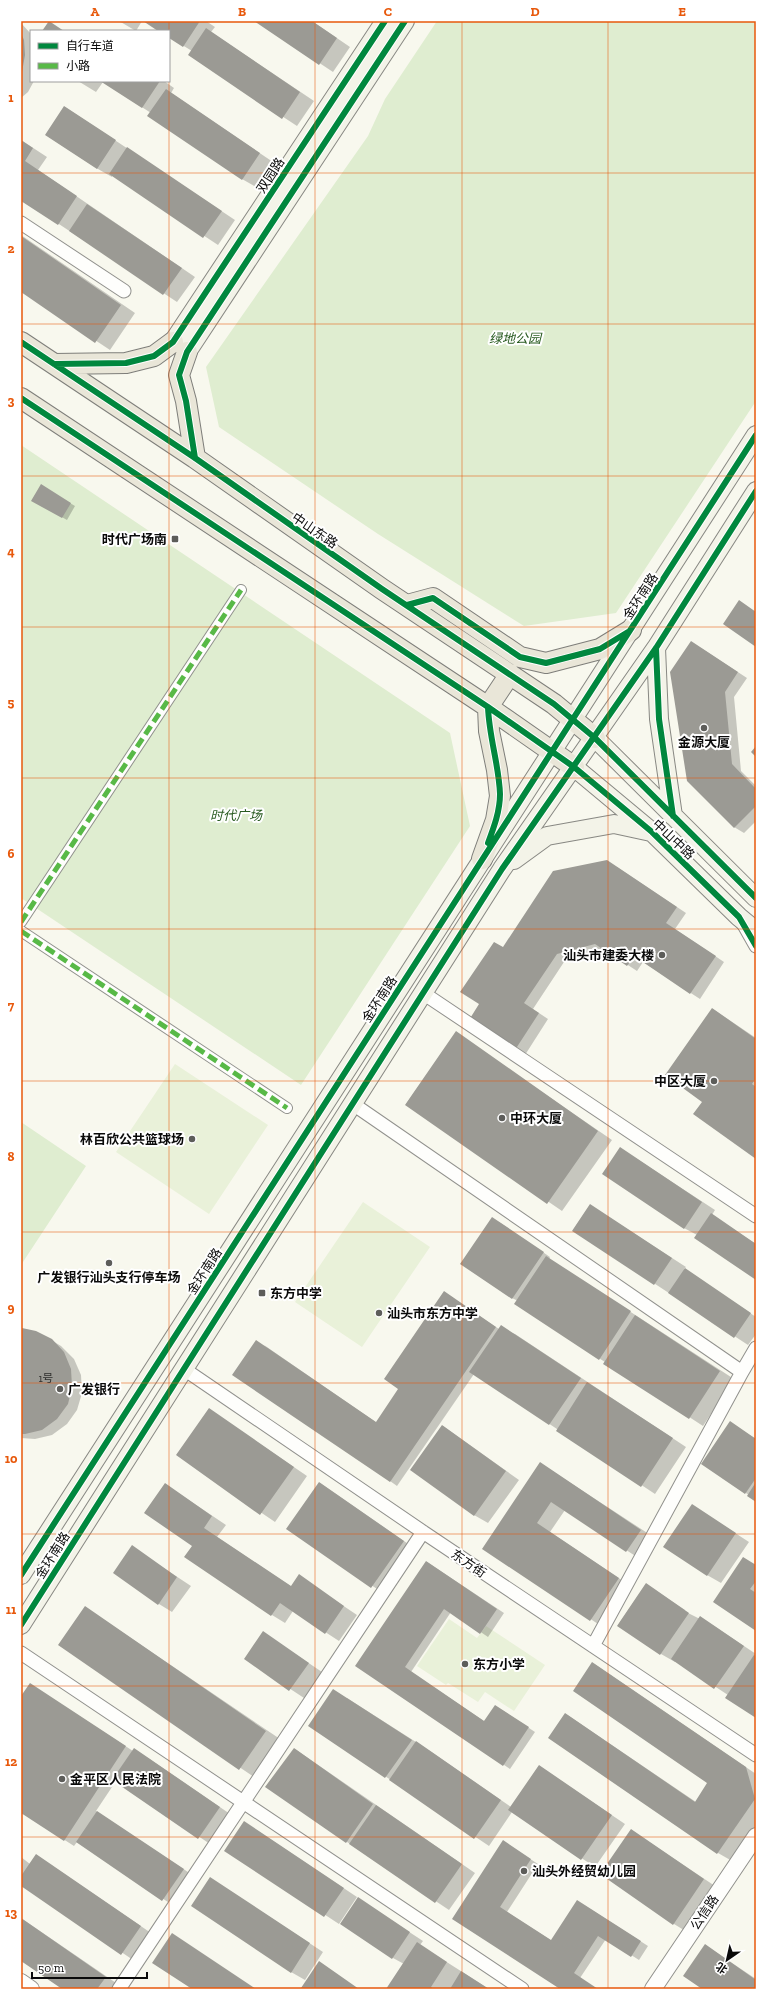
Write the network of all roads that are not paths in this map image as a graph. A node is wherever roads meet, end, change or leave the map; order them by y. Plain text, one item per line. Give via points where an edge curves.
1 (385, 21) edge
2 (405, 21) edge
3 (21, 223) edge
4 (124, 291) dead end
5 (21, 342) edge
6 (180, 347) junction
7 (54, 364) junction
8 (21, 398) edge
9 (756, 435) edge
10 (195, 458) junction
11 (754, 497) edge
12 (241, 590) dead end
13 (406, 605) junction
14 (631, 630) junction
15 (656, 648) junction
16 (510, 674) junction
17 (488, 708) junction
18 (573, 720) junction
19 (595, 738) junction
20 (552, 751) junction
21 (574, 767) junction
22 (673, 816) junction
23 (652, 832) junction
24 (482, 859) junction
25 (502, 869) junction
26 (756, 898) edge
27 (739, 917) junction
28 (21, 922) edge
29 (21, 931) edge
30 (756, 931) edge
31 (756, 946) edge
32 (423, 993) junction
33 (353, 1104) junction
34 (287, 1108) dead end
35 (756, 1216) edge
36 (756, 1348) edge
37 (184, 1369) junction
38 (742, 1372) junction
39 (423, 1532) junction
40 (21, 1575) edge
41 (21, 1625) edge
42 (592, 1646) junction
43 (21, 1653) edge
44 (756, 1755) edge
45 (244, 1803) junction
46 (753, 1845) edge
47 (21, 1982) edge
48 (31, 1989) edge
49 (119, 1989) edge
50 (522, 1989) edge
51 (653, 1989) edge

1 - 6 main road, 双园路
2 - 6 main road
3 - 4 street
5 - 7 main road, 中山东路
6 - 7 main road via 126,363
6 - 10 main road via 179,375
7 - 10 main road, 中山东路
8 - 17 main road
9 - 14 main road, 金环南路
10 - 13 main road, 中山东路
11 - 15 main road, 金环南路
12 - 28 street
13 - 14 main road via 433,598 520,656 546,663 600,649
13 - 16 main road, 中山东路
14 - 18 main road, 金环南路
15 - 19 main road, 金环南路
15 - 22 main road via 659,719
16 - 17 main road
16 - 18 main road, 中山东路
17 - 20 main road
17 - 24 main road via 489,731 500,796 496,820
18 - 19 main road, 中山东路
18 - 20 main road, 金环南路
19 - 21 main road, 金环南路
19 - 22 main road, 中山中路
20 - 21 main road
20 - 24 main road, 金环南路
21 - 23 main road, 中山中路
21 - 25 main road, 金环南路
22 - 26 main road, 中山中路
23 - 25 main road via 614,824 547,836
23 - 27 main road, 中山中路
24 - 40 main road, 金环南路
25 - 32 main road, 金环南路
27 - 30 main road, 中山中路
27 - 31 street
29 - 34 street
32 - 33 main road, 金环南路
32 - 35 street
33 - 37 main road, 金环南路
33 - 38 street
36 - 38 street
37 - 39 street, 东方街
37 - 41 main road, 金环南路
38 - 42 street
39 - 42 street, 东方街
39 - 45 street
42 - 44 street, 东方街
43 - 45 street
45 - 49 street
45 - 50 street
46 - 51 street, 公信路
47 - 48 street

